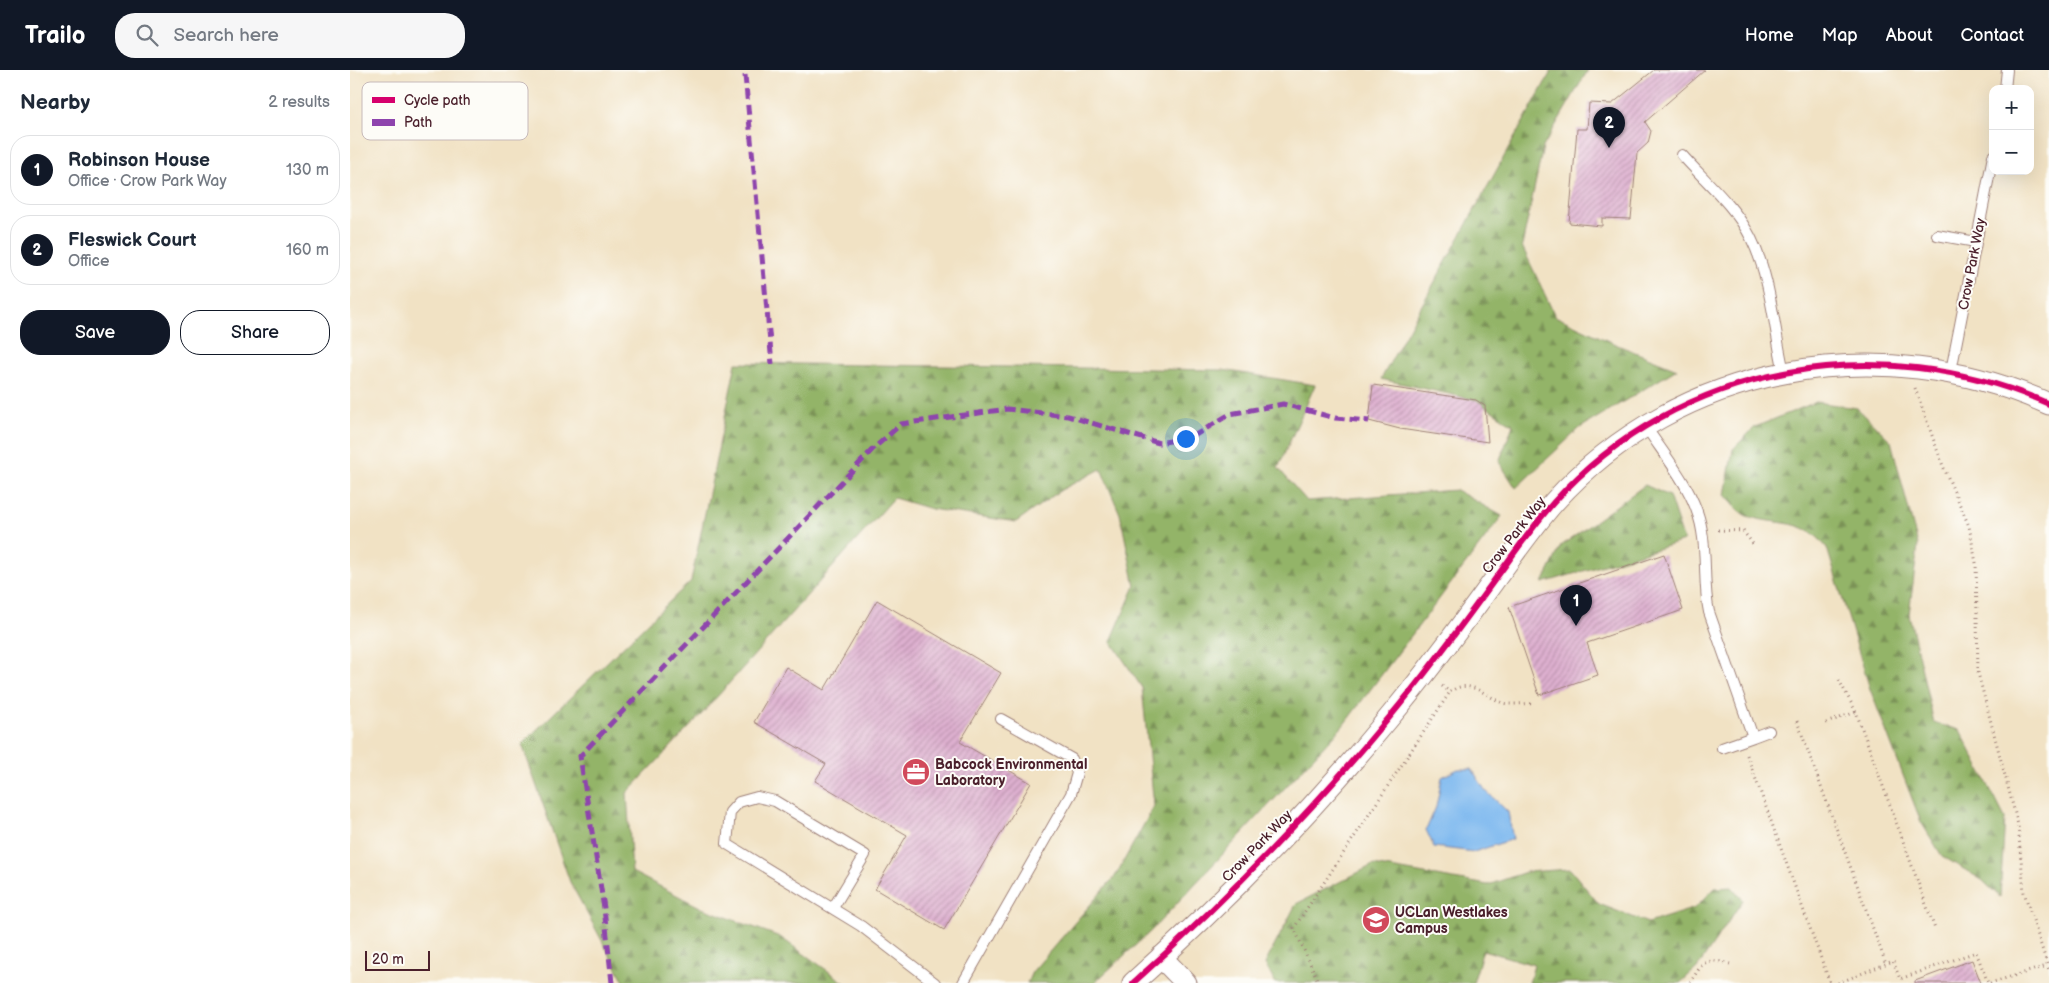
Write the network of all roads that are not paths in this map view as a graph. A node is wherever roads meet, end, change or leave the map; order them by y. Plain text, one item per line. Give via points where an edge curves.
1 (2007, 70) edge
2 (2005, 85) edge
3 (1682, 155) dead end
4 (1989, 175) edge
5 (1937, 235) dead end
6 (1976, 242) junction
7 (1951, 371) junction
8 (1784, 372) junction
9 (2049, 404) edge
10 (1646, 426) junction
11 (1001, 719) dead end
12 (1769, 731) dead end
13 (1753, 736) junction
14 (1722, 748) dead end
15 (833, 908) junction
16 (1161, 957) junction
17 (936, 983) edge
18 (963, 983) edge
19 (1133, 983) edge
20 (1186, 983) edge

1 - 2 lane
3 - 8 lane via 1739,218 1751,238 1761,268
4 - 6 lane, Crow Park Way
5 - 6 lane
6 - 7 lane, Crow Park Way
7 - 8 street, Crow Park Way via 1851,364
7 - 9 street, Crow Park Way via 1986,380
8 - 10 street, Crow Park Way via 1706,396
10 - 13 lane via 1695,505 1702,531 1705,596 1709,612
10 - 16 street, Crow Park Way via 1606,454 1555,502 1426,673 1339,776 1274,848
11 - 18 lane via 1072,759 1077,773 1072,794
12 - 13 lane
13 - 14 lane
15 - 15 lane via 866,855 775,801 757,798 739,802 730,812 727,844
15 - 17 lane
16 - 19 street, Crow Park Way
16 - 20 street

